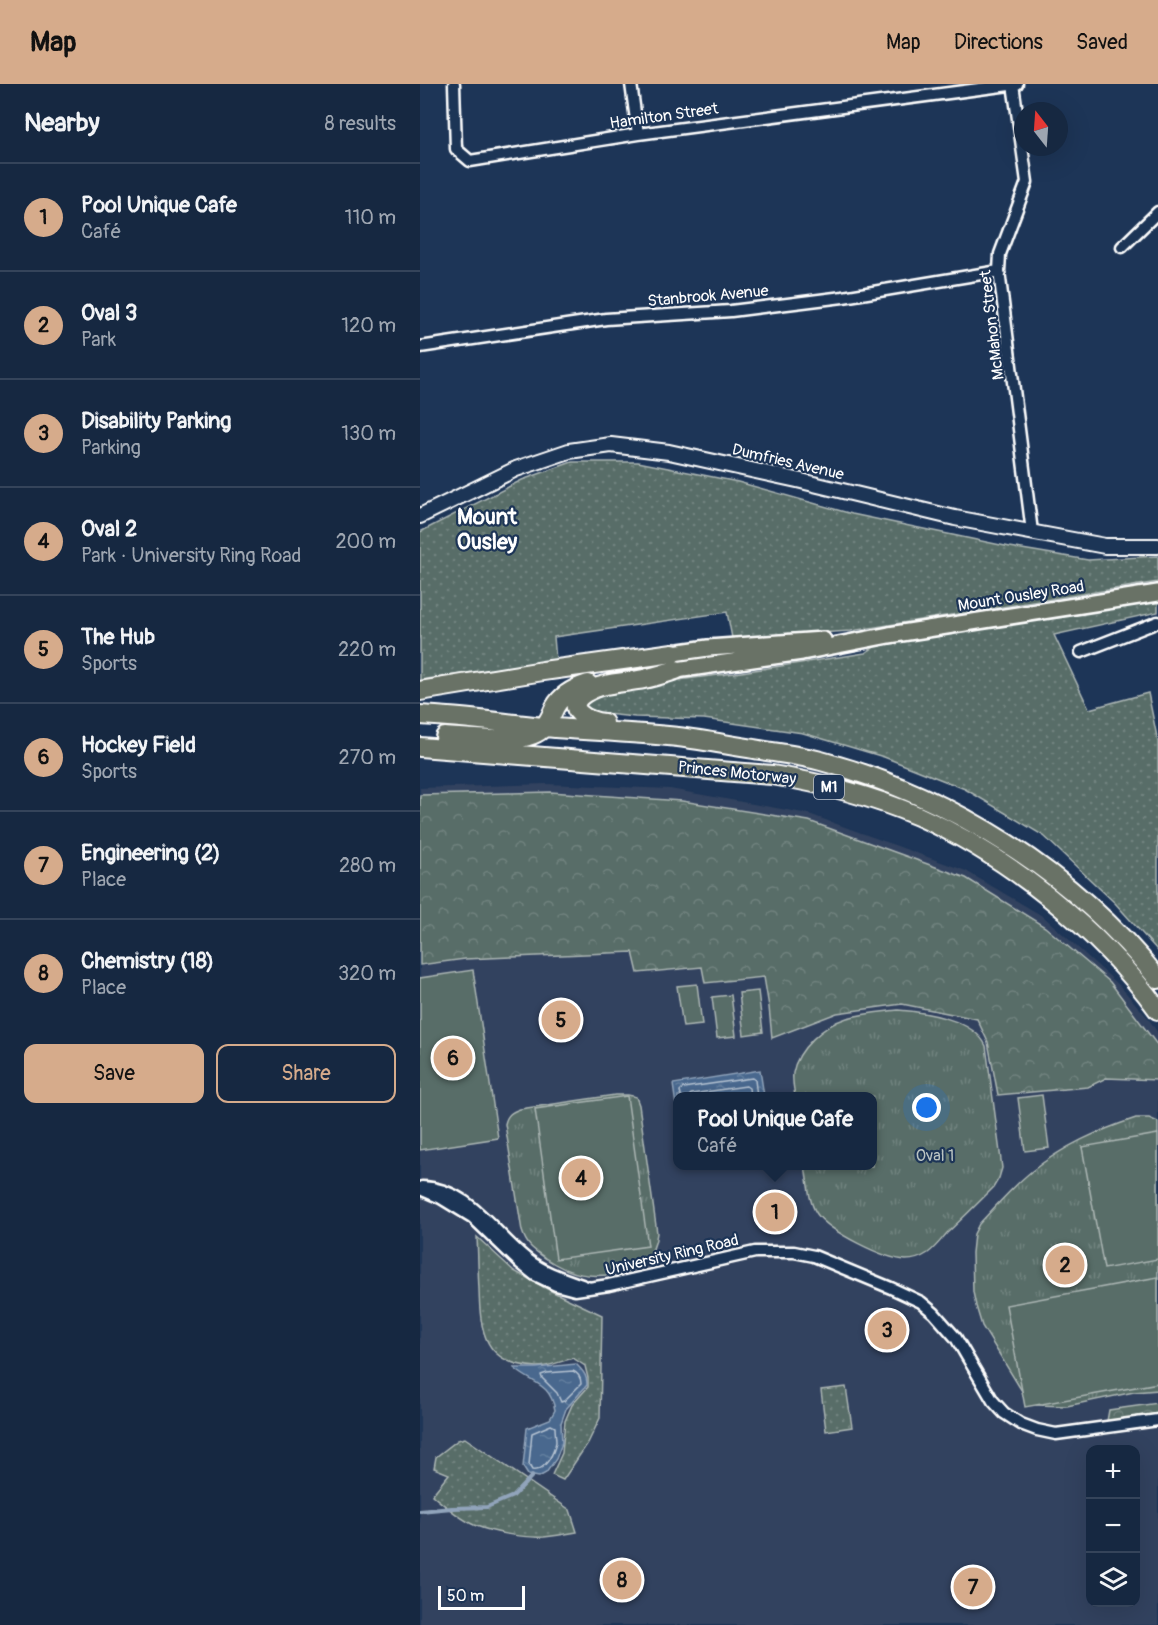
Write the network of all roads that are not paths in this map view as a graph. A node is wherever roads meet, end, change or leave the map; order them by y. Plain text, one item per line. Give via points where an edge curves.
1 (454, 84) edge
2 (631, 84) edge
3 (1014, 84) edge
4 (638, 134) junction
5 (1158, 212) edge
6 (1122, 247) dead end
7 (999, 271) junction
8 (420, 346) edge
9 (420, 516) edge
10 (1032, 532) junction
11 (1158, 546) edge
12 (1158, 593) edge
13 (1158, 622) edge
14 (1081, 652) dead end
15 (674, 661) junction
16 (420, 692) edge
17 (420, 715) edge
18 (545, 727) junction
19 (420, 736) edge
20 (420, 747) edge
21 (869, 775) junction
22 (1158, 979) edge
23 (1158, 1010) edge
24 (420, 1188) edge
25 (1158, 1420) edge

1 - 4 street, Hamilton Street via 456,148 470,161
2 - 4 street
3 - 4 street, Hamilton Street
3 - 7 street, McMahon Street via 1027,182 1000,254
5 - 6 street
7 - 8 street, Stanbrook Avenue via 843,297 731,311 606,319
7 - 10 street, McMahon Street
9 - 10 street, Dumfries Avenue via 516,469 569,451 611,445 669,452
10 - 11 street, Dumfries Avenue via 1105,546
12 - 15 main road, Mount Ousley Road via 802,652
13 - 14 street
15 - 16 highway via 532,673
15 - 18 highway via 574,689 558,702
15 - 21 highway via 644,679 590,690 578,701 579,713 597,723 782,744
17 - 18 highway, Princes Motorway / M1
18 - 19 highway via 521,739
18 - 21 highway, Princes Motorway / M1 via 680,738 819,760
20 - 23 highway, Princes Motorway / M1 via 772,775 874,800 951,833 1025,879 1104,946
21 - 22 highway, Princes Motorway / M1 via 939,804 1033,862 1103,919
24 - 25 street, University Ring Road via 441,1189 464,1202 528,1260 555,1276 587,1287 617,1284 755,1252 786,1251 822,1258 915,1299 934,1313 956,1338 993,1401 1021,1424 1056,1434

